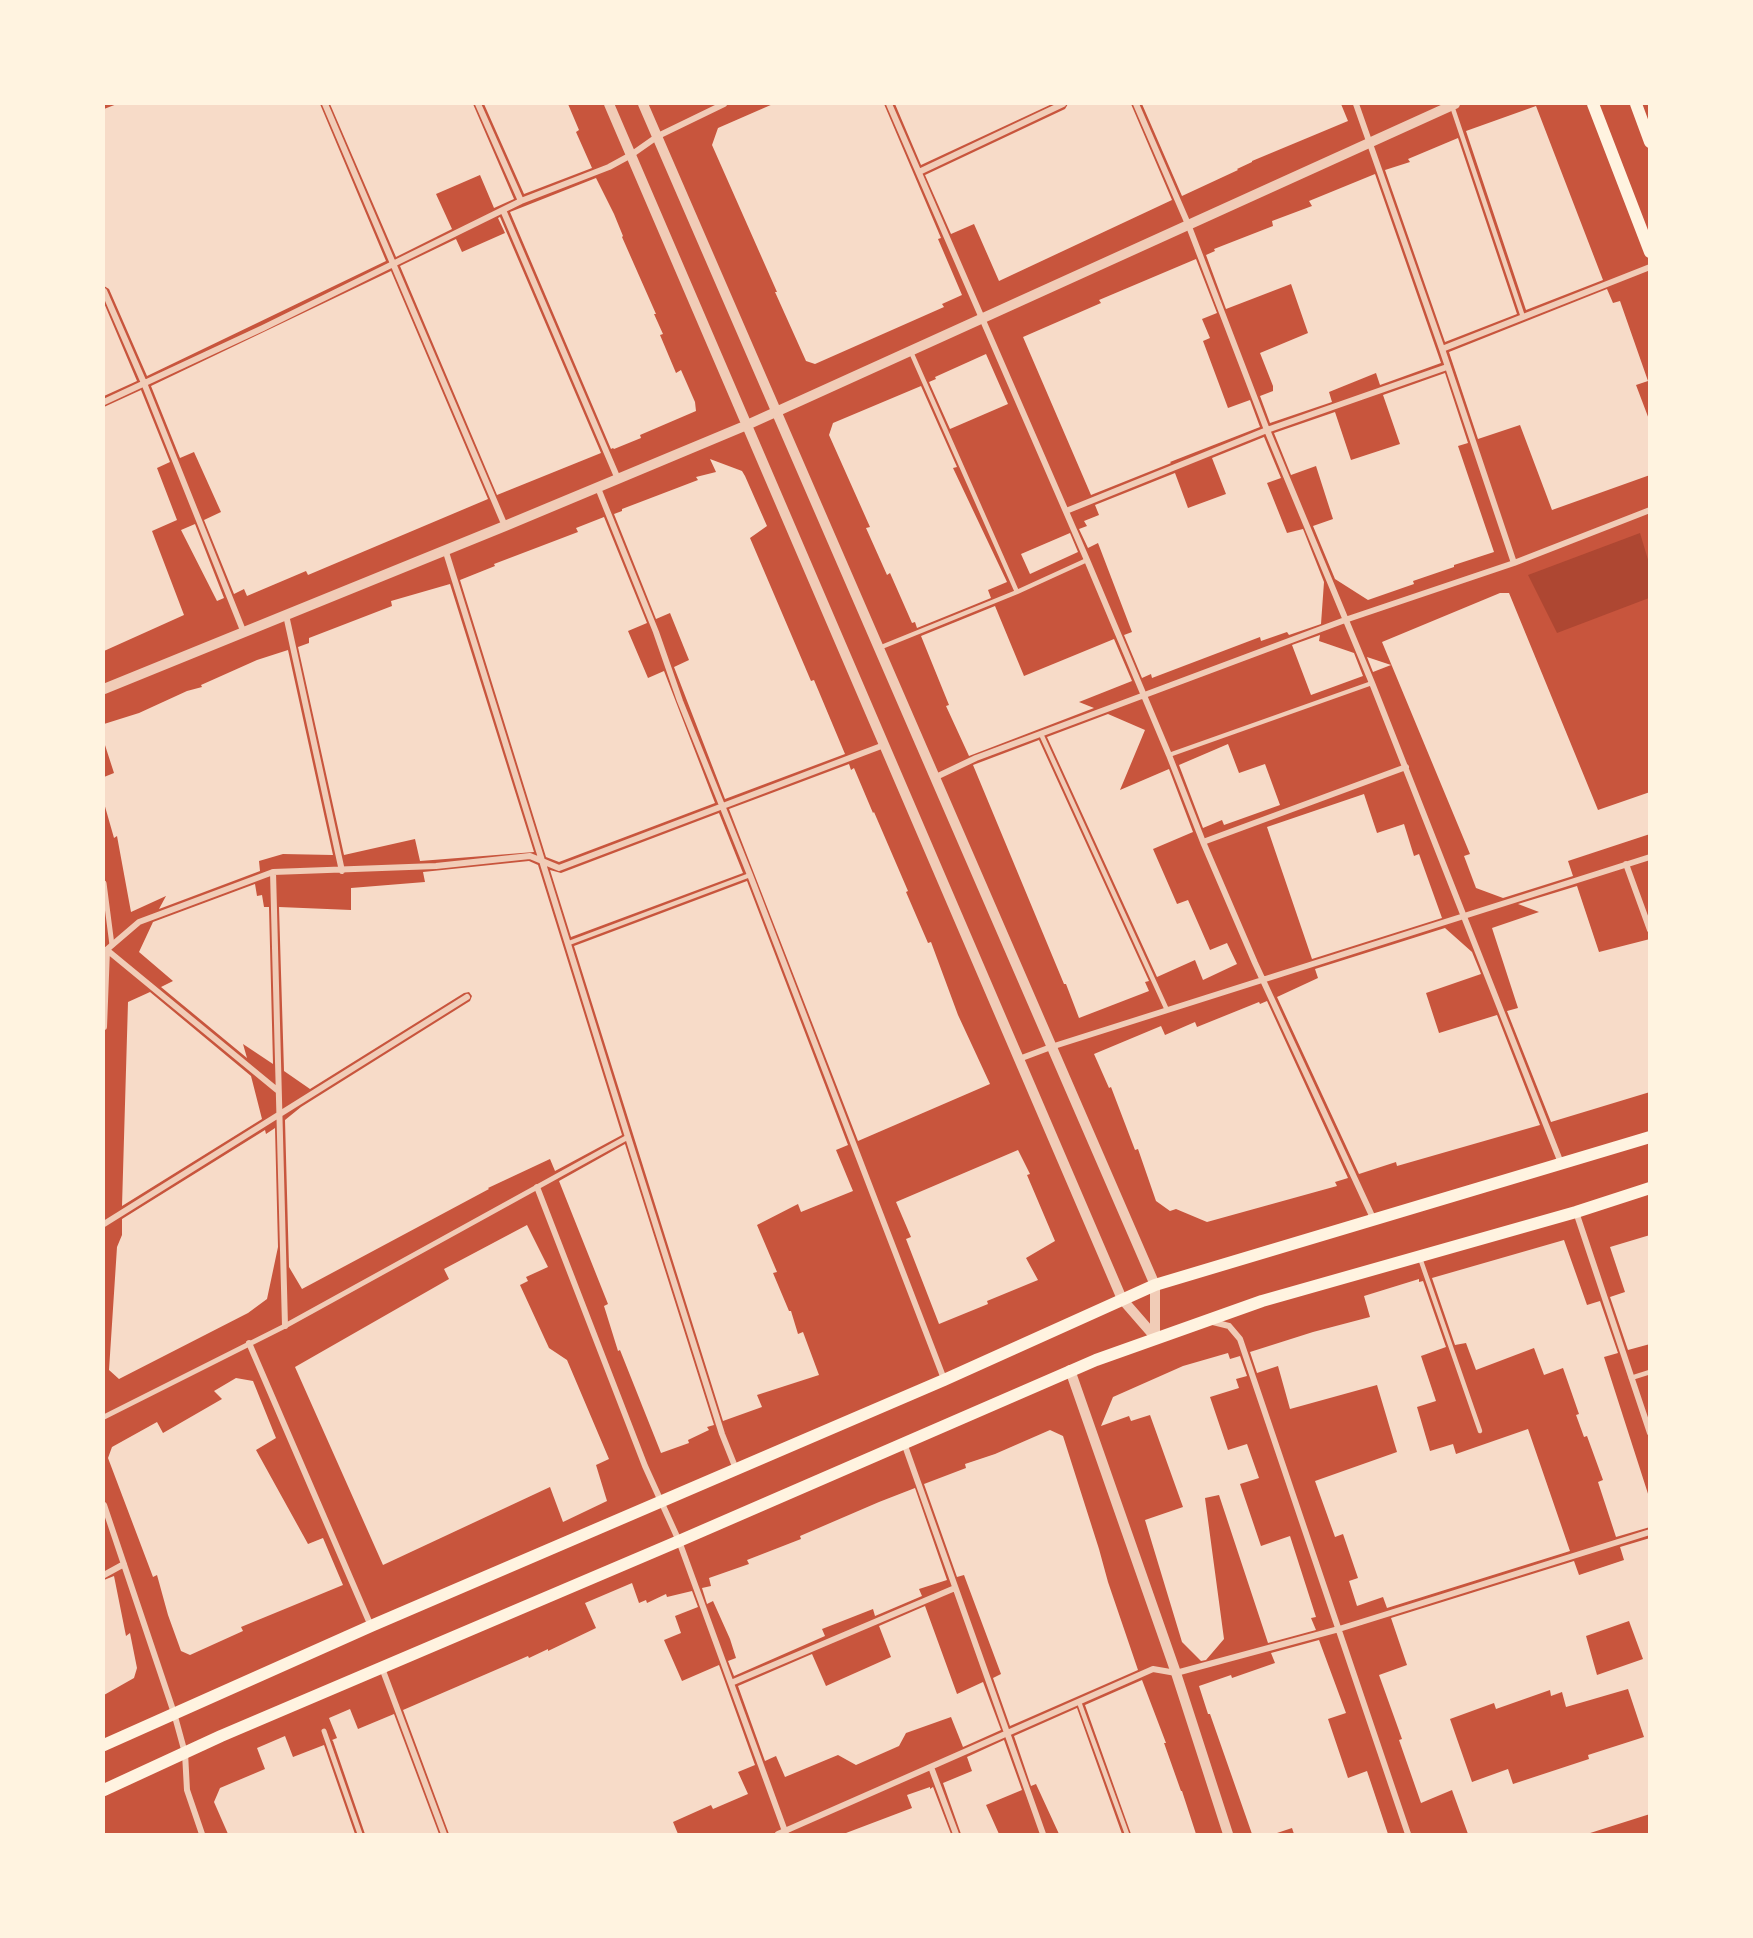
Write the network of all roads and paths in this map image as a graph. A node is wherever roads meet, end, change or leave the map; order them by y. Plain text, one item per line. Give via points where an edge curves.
1 (325, 104) edge
2 (478, 104) edge
3 (609, 104) edge
4 (643, 104) edge
5 (724, 104) edge
6 (889, 104) edge
7 (1063, 104) edge
8 (1136, 104) edge
9 (1356, 104) edge
10 (1593, 104) edge
11 (1635, 104) edge
12 (1448, 105) edge
13 (658, 136) junction
14 (1370, 142) junction
15 (1650, 142) edge
16 (631, 155) junction
17 (919, 172) junction
18 (521, 201) junction
19 (502, 210) junction
20 (1188, 224) junction
21 (1650, 252) edge
22 (394, 264) junction
23 (1650, 267) edge
24 (104, 291) edge
25 (1523, 317) junction
26 (982, 318) junction
27 (1442, 349) junction
28 (912, 351) junction
29 (1448, 367) junction
30 (144, 383) junction
31 (104, 402) edge
32 (777, 412) junction
33 (747, 425) junction
34 (1267, 430) junction
35 (618, 479) junction
36 (598, 488) junction
37 (1650, 510) edge
38 (1066, 511) junction
39 (505, 526) junction
40 (445, 549) junction
41 (1087, 560) junction
42 (1514, 563) junction
43 (1017, 592) junction
44 (286, 615) junction
45 (1345, 620) junction
46 (244, 633) junction
47 (879, 648) junction
48 (1372, 683) junction
49 (104, 689) edge
50 (1144, 696) junction
51 (1041, 734) junction
52 (884, 745) junction
53 (1169, 755) junction
54 (1406, 767) junction
55 (936, 777) junction
56 (722, 807) junction
57 (1203, 842) junction
58 (1650, 857) edge
59 (543, 861) junction
60 (1626, 864) junction
61 (342, 871) junction
62 (273, 872) junction
63 (750, 874) junction
64 (104, 884) edge
65 (1465, 916) junction
66 (1650, 930) edge
67 (569, 943) junction
68 (108, 949) edge
69 (1262, 980) junction
70 (467, 997) dead end
71 (1167, 1010) junction
72 (104, 1028) edge
73 (1052, 1047) junction
74 (1019, 1059) junction
75 (277, 1090) junction
76 (279, 1114) junction
77 (628, 1137) junction
78 (1650, 1137) edge
79 (1561, 1162) junction
80 (537, 1187) junction
81 (1650, 1188) edge
82 (1576, 1212) junction
83 (1373, 1218) junction
84 (104, 1224) edge
85 (1419, 1256) junction
86 (1155, 1285) junction
87 (1122, 1299) junction
88 (285, 1326) junction
89 (1155, 1337) junction
90 (249, 1343) junction
91 (1070, 1370) junction
92 (1650, 1372) edge
93 (1631, 1378) junction
94 (944, 1380) junction
95 (104, 1417) edge
96 (1480, 1431) dead end
97 (1650, 1433) edge
98 (903, 1442) junction
99 (736, 1469) junction
100 (660, 1501) junction
101 (104, 1505) edge
102 (1650, 1532) edge
103 (680, 1541) junction
104 (124, 1564) junction
105 (104, 1575) edge
106 (955, 1588) junction
107 (371, 1626) junction
108 (1339, 1629) junction
109 (381, 1667) junction
110 (1176, 1673) junction
111 (731, 1683) junction
112 (1079, 1701) junction
113 (174, 1713) junction
114 (324, 1731) dead end
115 (1007, 1733) junction
116 (104, 1745) edge
117 (185, 1753) junction
118 (931, 1767) junction
119 (104, 1790) edge
120 (202, 1834) edge
121 (360, 1834) edge
122 (444, 1834) edge
123 (783, 1834) edge
124 (956, 1834) edge
125 (1043, 1834) edge
126 (1127, 1834) edge
127 (1228, 1834) edge
128 (1408, 1834) edge

1 - 22 street
2 - 18 street
3 - 16 street
4 - 13 street
5 - 13 street
6 - 17 street
7 - 17 street
8 - 20 street
9 - 14 street
10 - 21 main road
11 - 15 main road
12 - 14 street
12 - 25 lane
13 - 16 street
13 - 32 street
14 - 20 street
14 - 27 street
16 - 18 street
16 - 33 street
17 - 26 street
18 - 19 street
19 - 22 street
19 - 35 street
20 - 26 street
20 - 34 street
22 - 30 street
22 - 39 street
23 - 25 street
24 - 30 street
25 - 27 street
26 - 28 street
26 - 38 street
27 - 29 street
28 - 32 street
28 - 43 lane
29 - 34 street
29 - 42 street
30 - 31 street
30 - 46 street
32 - 33 street
32 - 47 street
33 - 35 street
33 - 52 street
34 - 38 street
34 - 45 street
35 - 36 street
36 - 39 street
36 - 56 street
37 - 42 street
38 - 41 street
39 - 40 street
40 - 44 street
40 - 59 street
41 - 43 lane
41 - 50 street
42 - 45 street
43 - 47 lane
44 - 46 street
44 - 61 street
45 - 48 street
45 - 50 street
46 - 49 street
47 - 55 street
48 - 53 lane
48 - 54 street
50 - 51 street
50 - 53 street
51 - 55 street
51 - 71 lane
52 - 56 street
52 - 74 street
53 - 57 street
54 - 57 street
54 - 65 street
55 - 73 street
56 - 59 street via 559,868
56 - 63 street
57 - 69 street
58 - 60 street
59 - 61 street via 530,856
59 - 67 street
60 - 65 street
60 - 66 street
61 - 62 street
62 - 68 street via 139,922
62 - 75 street
63 - 67 lane
63 - 94 street
64 - 68 street
65 - 69 street
65 - 79 street
67 - 77 street
68 - 72 street
68 - 75 street
69 - 71 street
69 - 83 street
70 - 76 street
71 - 73 street
73 - 74 street
73 - 86 street
74 - 87 street
75 - 76 street
76 - 84 street
76 - 88 street
77 - 80 street
77 - 99 street
78 - 79 main road
79 - 83 main road
80 - 88 street
80 - 100 street
81 - 82 main road
82 - 85 main road
82 - 93 street
83 - 86 main road
85 - 89 main road via 1262,1300
85 - 96 lane
86 - 87 main road
86 - 89 street
87 - 89 street
87 - 94 main road
88 - 90 street
89 - 91 main road
89 - 108 street via 1207,1322 1220,1322 1235,1331
90 - 95 street
90 - 107 street
91 - 98 main road
91 - 110 street
92 - 93 lane
93 - 97 street
94 - 99 main road
98 - 103 main road
98 - 106 street
99 - 100 main road
100 - 103 street
100 - 107 main road
101 - 104 street
102 - 108 street
103 - 109 main road
103 - 111 street
104 - 105 street
104 - 113 street
106 - 111 street
106 - 115 street
107 - 113 main road
108 - 110 street
108 - 128 street
109 - 117 main road
109 - 122 street
110 - 112 street via 1153,1669
110 - 127 street
111 - 123 street
112 - 115 street
112 - 126 lane
113 - 116 main road
113 - 117 street
114 - 121 street
115 - 118 street
115 - 125 street
117 - 119 main road
117 - 120 street via 187,1790
118 - 123 street
118 - 124 street

